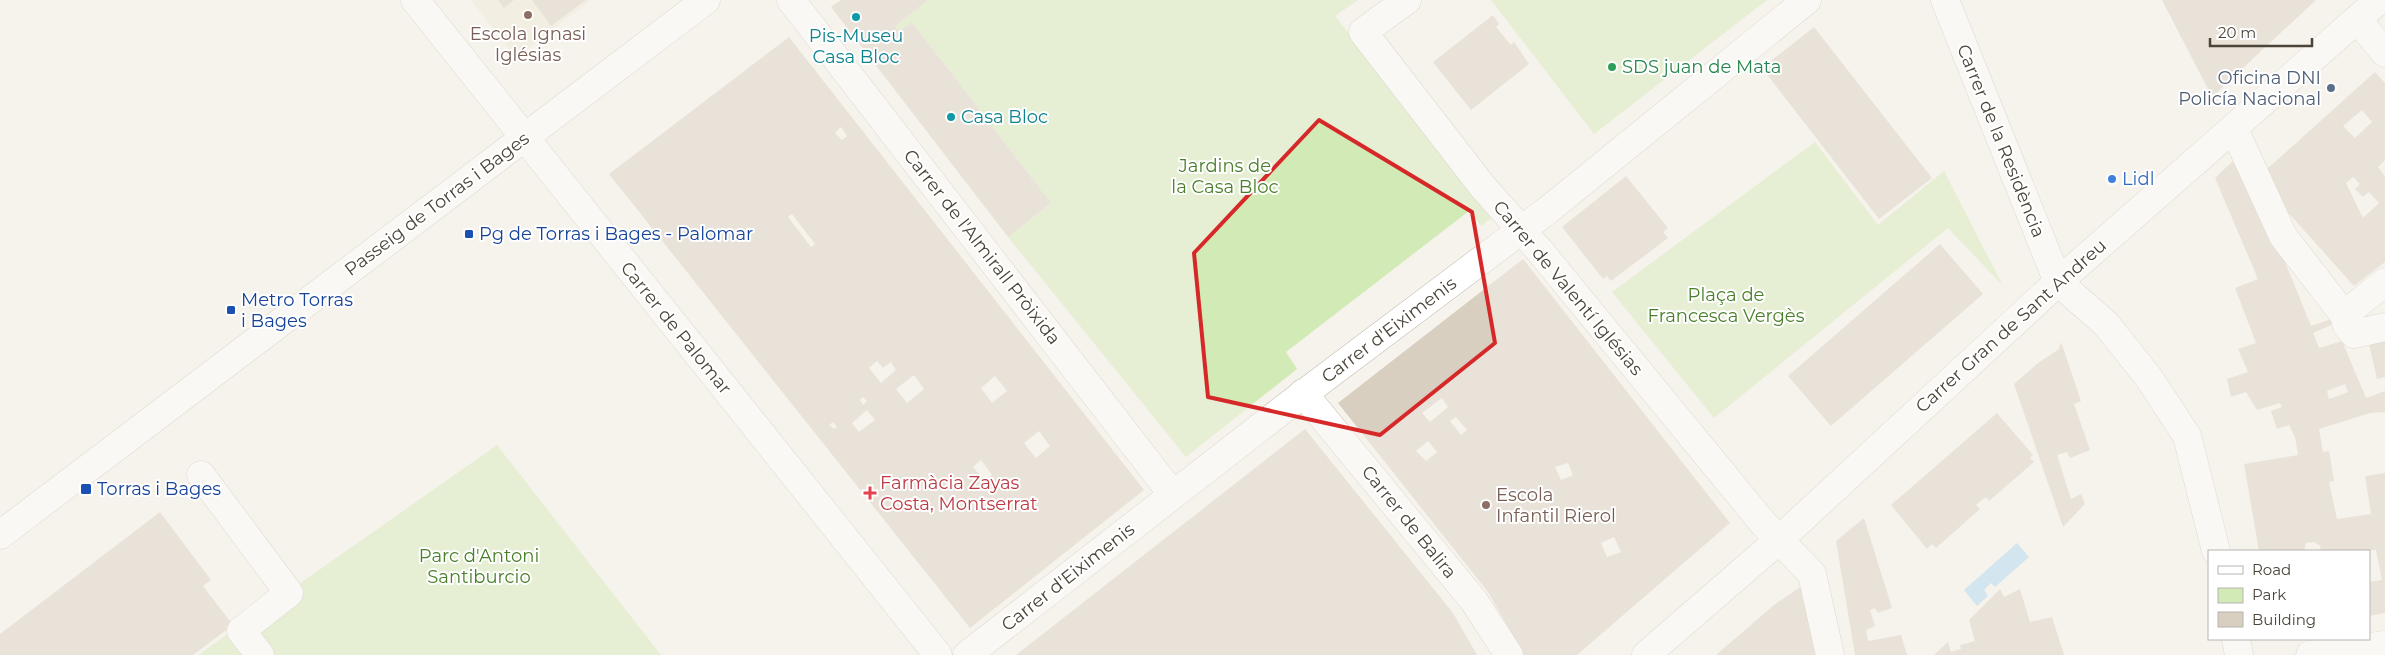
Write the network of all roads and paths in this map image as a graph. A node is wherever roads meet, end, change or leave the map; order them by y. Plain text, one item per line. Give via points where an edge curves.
1 (415, 0) edge
2 (706, 0) edge
3 (791, 0) edge
4 (1407, 0) edge
5 (1807, 0) edge
6 (1945, 0) edge
7 (2379, 0) edge
8 (2357, 19) junction
9 (2385, 53) edge
10 (2234, 128) junction
11 (525, 138) junction
12 (1520, 230) junction
13 (2058, 282) junction
14 (2385, 282) edge
15 (2344, 315) junction
16 (2385, 327) edge
17 (1303, 393) junction
18 (202, 475) dead end
19 (1173, 495) junction
20 (0, 536) edge
21 (1780, 539) junction
22 (2216, 550) edge
23 (2236, 640) edge
24 (2385, 644) edge
25 (260, 655) edge
26 (938, 655) edge
27 (967, 655) edge
28 (1509, 655) edge
29 (1646, 655) edge
30 (1830, 655) edge
31 (2239, 655) edge
32 (2310, 655) edge

1 - 11 street, Carrer de Palomar
2 - 11 street, Passeig de Torras i Bages
3 - 19 street, Carrer de l'Almirall Pròixida
4 - 12 street, Carrer de Valentí Iglésias via 1363,32
5 - 12 street, Carrer d'Eiximenis
6 - 13 street, Carrer de la Residència
7 - 8 street, Carrer Gran de Sant Andreu
8 - 9 street
8 - 10 street, Carrer Gran de Sant Andreu
10 - 13 street, Carrer Gran de Sant Andreu
10 - 15 street via 2283,236
11 - 20 street, Passeig de Torras i Bages
11 - 26 street, Carrer de Palomar
12 - 17 street, Carrer d'Eiximenis
12 - 21 street, Carrer de Valentí Iglésias via 1763,523
13 - 21 street, Carrer Gran de Sant Andreu
13 - 22 street via 2106,324 2149,378 2187,436
14 - 15 street
15 - 16 street via 2354,334
17 - 19 street, Carrer d'Eiximenis
17 - 28 street, Carrer de Balira via 1474,601
18 - 25 street via 289,593 241,631
19 - 27 street, Carrer d'Eiximenis
21 - 29 street, Carrer Gran de Sant Andreu
21 - 30 street, Carrer de Valentí Iglésias via 1812,574
23 - 31 street
24 - 32 street

